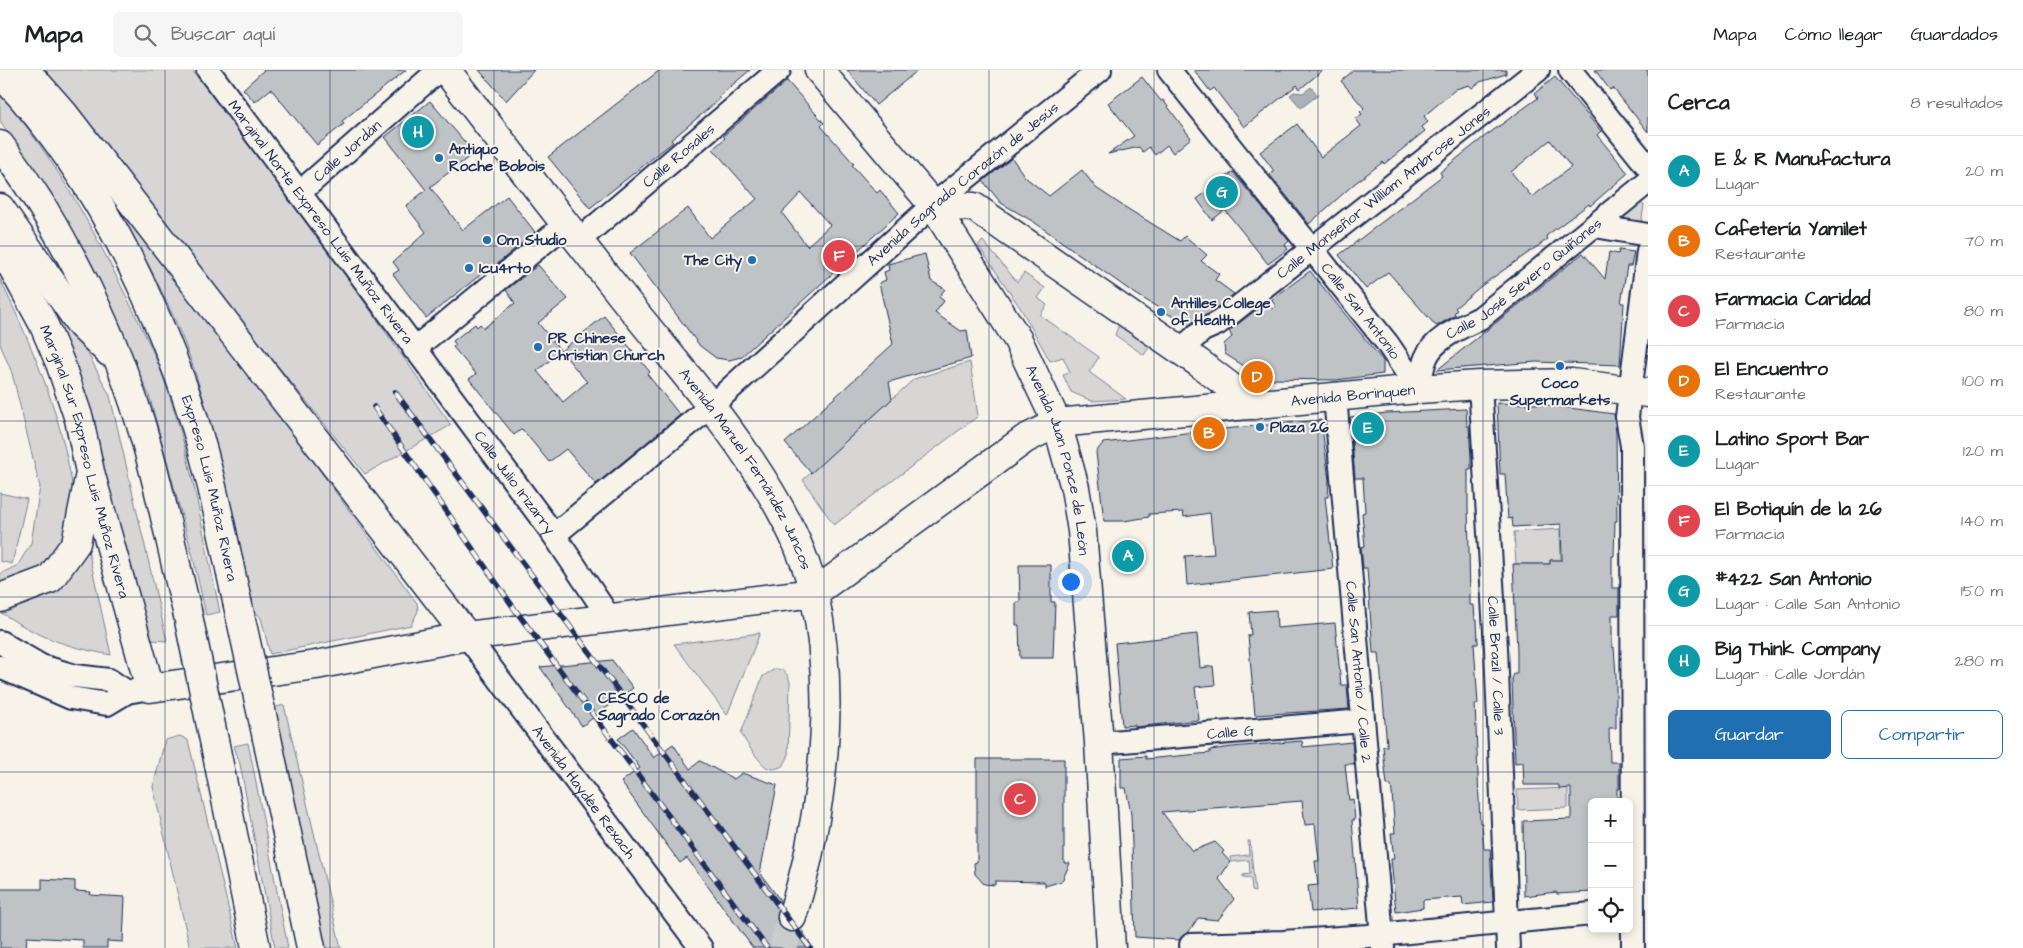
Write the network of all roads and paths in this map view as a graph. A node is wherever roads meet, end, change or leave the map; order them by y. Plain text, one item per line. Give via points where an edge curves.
1 (25, 70) edge
2 (208, 70) edge
3 (438, 70) edge
4 (446, 70) edge
5 (779, 70) edge
6 (819, 70) edge
7 (1100, 70) edge
8 (1169, 70) edge
9 (1538, 70) edge
10 (1570, 70) edge
11 (0, 73) edge
12 (0, 145) edge
13 (1648, 167) edge
14 (1648, 182) edge
15 (299, 193) junction
16 (933, 205) junction
17 (0, 208) edge
18 (1595, 226) junction
19 (572, 233) junction
20 (1648, 236) edge
21 (0, 244) edge
22 (1312, 250) junction
23 (1648, 251) edge
24 (414, 349) junction
25 (1180, 350) junction
26 (118, 360) junction
27 (1480, 385) junction
28 (1418, 388) junction
29 (1640, 392) edge
30 (1335, 398) junction
31 (1254, 405) junction
32 (710, 407) junction
33 (1057, 423) junction
34 (90, 472) junction
35 (554, 535) junction
36 (814, 593) junction
37 (0, 598) edge
38 (611, 620) junction
39 (467, 636) junction
40 (0, 642) edge
41 (0, 667) edge
42 (139, 690) junction
43 (1363, 721) junction
44 (1099, 743) junction
45 (1637, 910) edge
46 (1588, 914) edge
47 (792, 917) tunnel mouth
48 (1507, 922) junction
49 (1382, 941) edge
50 (1191, 945) dead end
51 (256, 948) edge
52 (310, 948) edge
53 (700, 948) edge
54 (1111, 948) edge
55 (1508, 948) edge
56 (1634, 948) edge

1 - 39 main road via 64,114
2 - 15 street, Marginal Norte Expreso Luis Muñoz Rivera
3 - 15 street, Calle Jordán
4 - 19 main road, Avenida Manuel Fernández Juncos
5 - 19 street, Calle Rosales
6 - 16 main road, Avenida Juan Ponce de León
7 - 16 street, Avenida Sagrado Corazón de Jesús
8 - 22 street, Calle San Antonio
9 - 22 street, Calle Monseñor William Ambrose Jones
10 - 13 street
11 - 52 main road, Expreso Luis Muñoz Rivera, bridge via 62,148 116,233 154,309 186,397 214,497
12 - 26 main road via 29,184 75,264
14 - 18 street, Calle José Severo Quiñones
15 - 24 street, Marginal Norte Expreso Luis Muñoz Rivera
16 - 25 main road via 974,207
16 - 32 street, Avenida Sagrado Corazón de Jesús
16 - 33 main road, Avenida Juan Ponce de León via 1018,340
17 - 26 main road via 82,325
18 - 20 street
18 - 28 street, Calle José Severo Quiñones via 1480,318 1457,328 1433,348 1426,357
19 - 24 street, Calle Rosales
19 - 32 main road, Avenida Manuel Fernández Juncos
21 - 34 main road, Marginal Sur Expreso Luis Muñoz Rivera via 44,323 60,363 79,419
22 - 25 street, Calle Monseñor William Ambrose Jones
22 - 28 street, Calle San Antonio via 1387,343
23 - 29 street
24 - 35 street, Calle Julio Irizarry
25 - 31 main road
26 - 51 main road, bridge via 146,441 186,611
27 - 28 main road, Avenida Borinquen
27 - 29 main road, Avenida Borinquen via 1572,383
27 - 48 street, Calle Brazil / Calle 3 via 1496,648
28 - 30 main road, Avenida Borinquen
29 - 45 street via 1627,417 1632,446
30 - 31 main road, Avenida Borinquen
30 - 43 street, Calle San Antonio / Calle 2
31 - 33 main road, Avenida Borinquen
32 - 35 street, Avenida Sagrado Corazón de Jesús
32 - 36 main road, Avenida Manuel Fernández Juncos via 756,470 793,532
33 - 36 main road, Avenida Borinquen via 1025,438
33 - 44 main road, Avenida Juan Ponce de León via 1076,488 1082,531
34 - 37 main road via 76,543 50,579
34 - 42 main road, Marginal Sur Expreso Luis Muñoz Rivera
35 - 38 street, Calle Julio Irizarry
36 - 38 main road
36 - 47 main road, Avenida Manuel Fernández Juncos via 826,684 823,755 812,841
38 - 39 main road
39 - 42 main road via 316,664
39 - 53 street, Avenida Haydée Rexach
40 - 42 street via 41,666 75,676 109,680
41 - 42 street via 71,698 107,704
43 - 44 street, Calle G
43 - 49 street, Calle San Antonio / Calle 2
44 - 54 main road, Avenida Juan Ponce de León
45 - 56 street
46 - 48 street
48 - 49 street
48 - 55 street, Calle Brazil / Calle 3
49 - 50 street

